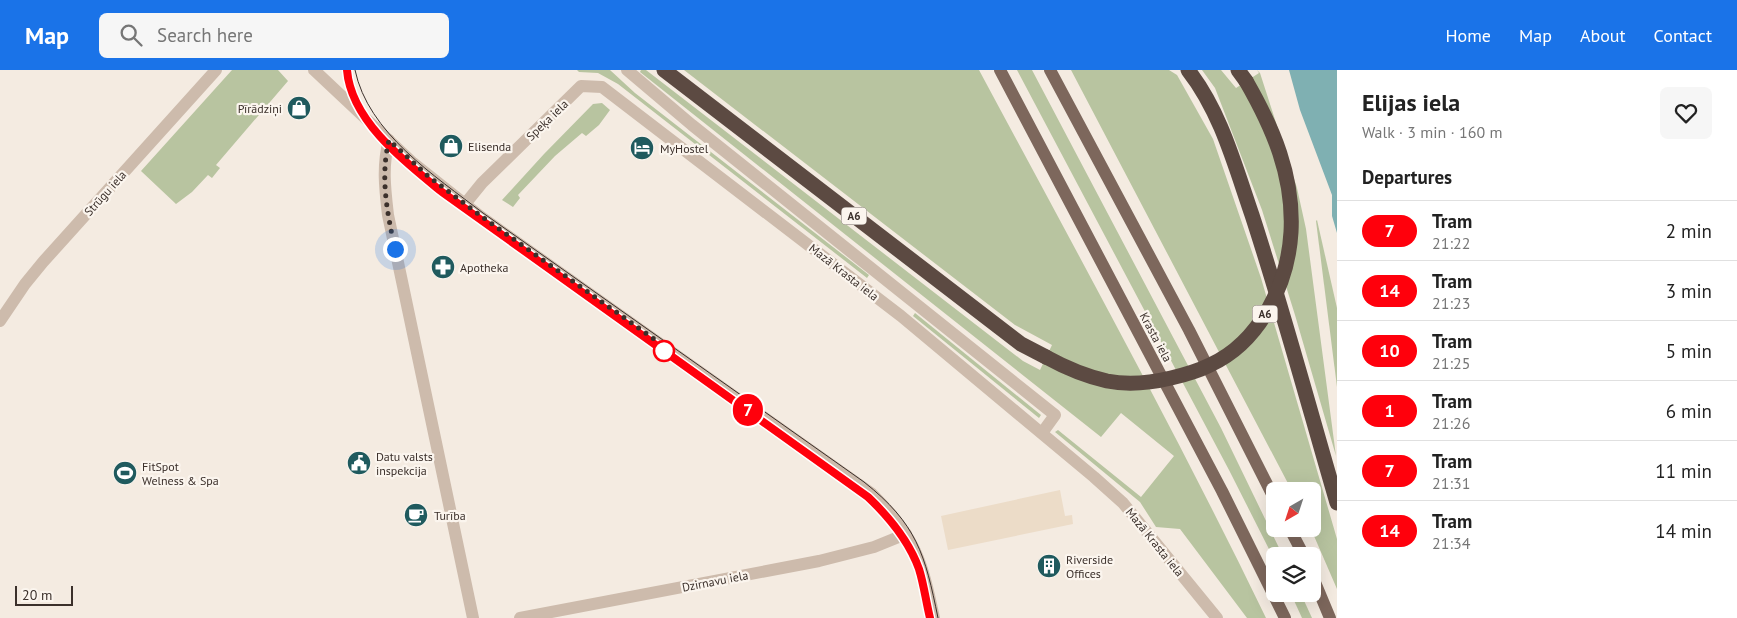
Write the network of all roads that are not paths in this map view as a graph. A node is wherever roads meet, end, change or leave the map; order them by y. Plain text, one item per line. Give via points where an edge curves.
1 (216, 70) edge
2 (314, 70) edge
3 (627, 70) edge
4 (664, 70) edge
5 (1000, 70) edge
6 (1050, 70) edge
7 (1188, 70) edge
8 (1242, 75) edge
9 (641, 116) joint
10 (389, 140) junction
11 (465, 204) junction
12 (0, 321) edge
13 (1042, 433) junction
14 (1266, 482) edge
15 (1337, 503) edge
16 (906, 534) junction
17 (1321, 596) edge
18 (473, 618) edge
19 (520, 618) edge
20 (934, 618) edge
21 (1216, 618) edge
22 (1285, 618) edge
23 (1330, 618) edge

1 - 12 street, Strūgu iela via 24,284
2 - 10 street
3 - 13 street via 1056,416
4 - 8 highway, A6, bridge via 1021,344 1065,367 1108,381 1135,383 1159,381 1212,365 1253,331 1265,316 1283,278 1291,230 1288,185 1267,118
5 - 22 main road, Krasta iela via 1222,491
6 - 14 main road
7 - 15 highway via 1211,104 1235,165 1270,271
9 - 11 street, Speķa iela via 602,88 582,86 482,183
9 - 13 street, Mazā Krasta iela via 902,316
10 - 11 street
10 - 18 street via 383,178 388,215
11 - 16 street via 861,485 883,505
13 - 21 street, Mazā Krasta iela via 1123,503
16 - 19 street, Dzirnavu iela via 874,547 819,561
16 - 20 street via 922,566
17 - 23 main road

